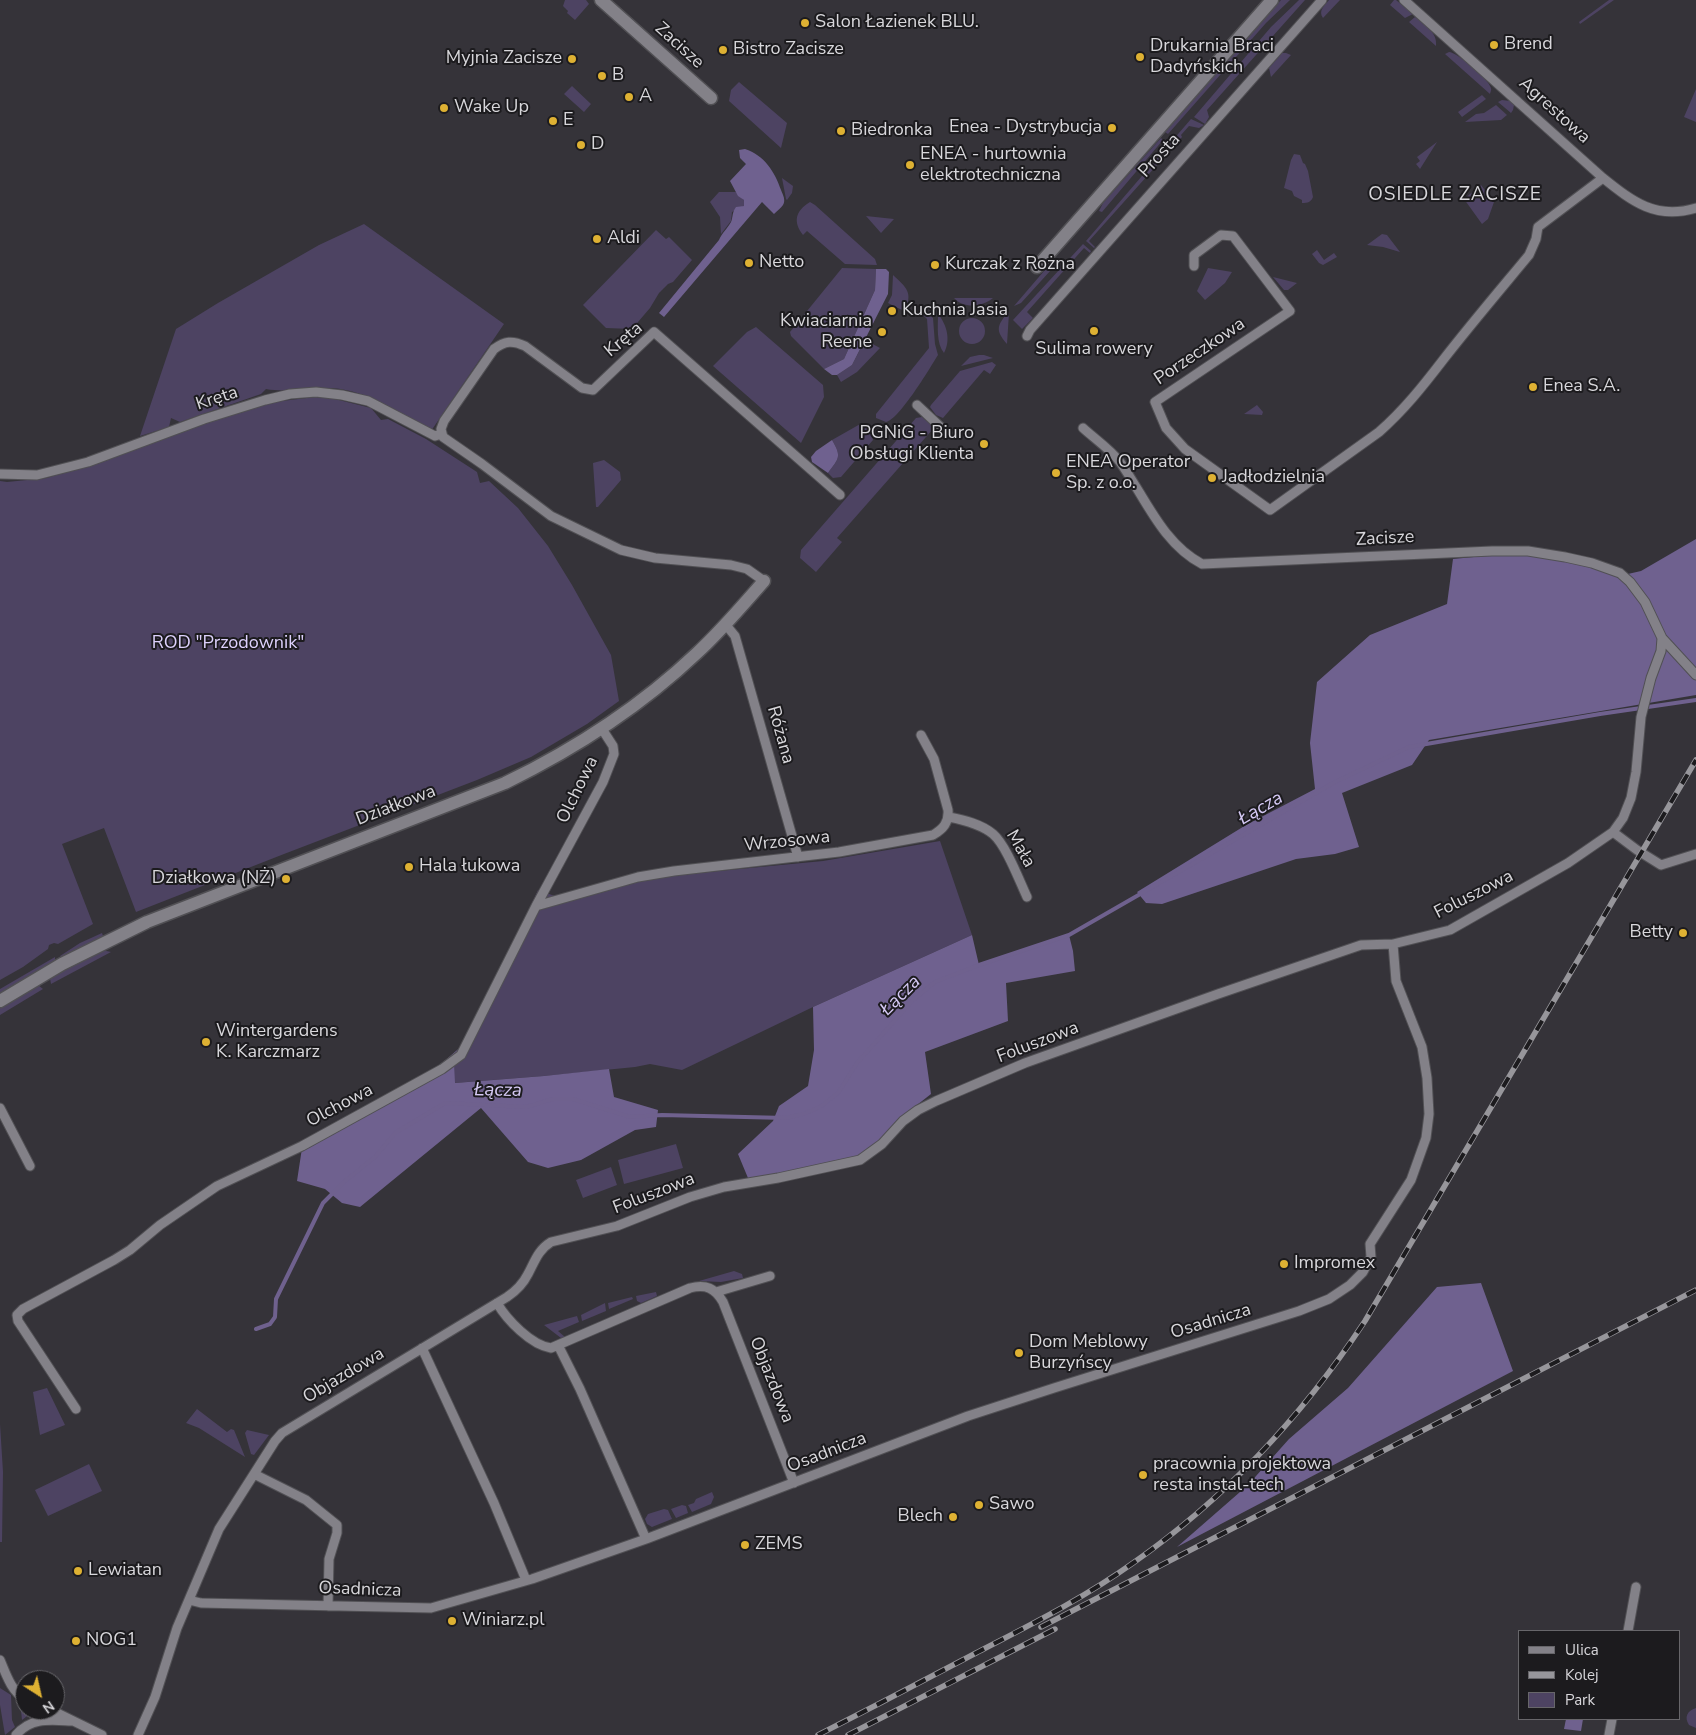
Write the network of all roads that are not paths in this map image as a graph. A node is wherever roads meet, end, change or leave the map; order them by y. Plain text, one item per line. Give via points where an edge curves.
1 (601, 0) edge
2 (1272, 0) edge
3 (1322, 0) edge
4 (1404, 0) edge
5 (712, 98) dead end
6 (1603, 178) junction
7 (1696, 208) edge
8 (1194, 266) dead end
9 (1037, 267) dead end
10 (1027, 336) dead end
11 (917, 405) dead end
12 (1083, 428) dead end
13 (947, 433) dead end
14 (441, 434) junction
15 (0, 474) edge
16 (840, 495) dead end
17 (764, 581) joint
18 (726, 625) junction
19 (1662, 638) junction
20 (1696, 675) edge
21 (602, 729) junction
22 (921, 735) dead end
23 (949, 817) junction
24 (1614, 832) junction
25 (1696, 854) edge
26 (798, 857) junction
27 (1027, 896) dead end
28 (536, 906) junction
29 (1393, 944) junction
30 (0, 1001) edge
31 (0, 1108) edge
32 (30, 1166) dead end
33 (770, 1276) dead end
34 (716, 1292) junction
35 (497, 1304) junction
36 (558, 1345) junction
37 (422, 1348) junction
38 (76, 1409) dead end
39 (254, 1474) junction
40 (794, 1483) junction
41 (646, 1539) junction
42 (526, 1580) junction
43 (1636, 1588) dead end
44 (189, 1600) junction
45 (328, 1606) junction
46 (1628, 1630) edge
47 (0, 1660) edge
48 (15, 1691) edge
49 (65, 1718) edge
50 (1612, 1720) edge
51 (71, 1721) junction
52 (16, 1735) edge
53 (102, 1735) edge
54 (138, 1735) edge
55 (1609, 1735) edge

1 - 5 street, Zacisze
2 - 9 street, Prosta
3 - 10 street, Prosta
4 - 6 street, Agrestowa
6 - 7 street, Agrestowa via 1644,207 1666,213
6 - 8 street, Porzeczkowa via 1538,227 1529,255 1395,418 1270,510 1185,450 1166,428 1155,402 1290,311 1233,236 1221,234 1194,255
11 - 13 street
12 - 19 street, Zacisze via 1118,460 1169,538 1202,564 1528,551 1592,563 1620,573 1645,602
14 - 15 street, Kręta via 434,436 368,401 316,392 265,400 88,462 37,475
14 - 16 street, Kręta via 444,421 470,383 494,349 504,342 525,346 582,388 593,390 654,332
14 - 17 street, Kręta via 551,516 621,550 655,558 731,565 747,569
17 - 18 street, Działkowa
18 - 21 street, Działkowa via 662,683
18 - 26 street, Różana via 735,636
19 - 20 street, Zacisze
19 - 24 street, Foluszowa via 1641,717 1631,798
21 - 28 street, Olchowa via 613,746 614,754 607,773
21 - 30 street, Działkowa via 505,783 147,922 62,964
22 - 23 street via 934,759
23 - 26 street, Wrzosowa via 943,829 933,836
23 - 27 street, Mała via 976,824 994,834
24 - 25 street via 1661,865
24 - 29 street, Foluszowa via 1568,863 1450,930
26 - 28 street, Wrzosowa via 638,877
28 - 38 street, Olchowa via 461,1055 442,1069 302,1146 217,1186 130,1250 23,1309 18,1315 18,1322
29 - 35 street, Foluszowa via 1362,945 1025,1063 918,1110 860,1160 690,1196 618,1226 551,1242 538,1254 522,1284
29 - 40 street, Osadnicza via 1396,980 1422,1046 1429,1114 1426,1138 1410,1180 1370,1244 1371,1257 1364,1272 1350,1285 1329,1299 1298,1311 968,1416
31 - 32 street
33 - 34 street
34 - 36 street via 700,1286 690,1288
34 - 40 street, Objazdowa via 723,1302
35 - 36 street via 532,1340 551,1348
35 - 37 street, Objazdowa
36 - 41 street
37 - 39 street, Objazdowa via 282,1433
37 - 42 street
39 - 44 street, Objazdowa via 220,1529
39 - 45 street via 306,1500 337,1525 329,1559
40 - 41 street, Osadnicza
41 - 42 street, Osadnicza
42 - 45 street, Osadnicza via 432,1608
43 - 46 street
44 - 45 street, Osadnicza
44 - 54 street, Objazdowa
47 - 48 street
49 - 51 street
50 - 55 street
51 - 52 street via 36,1721
51 - 53 street

